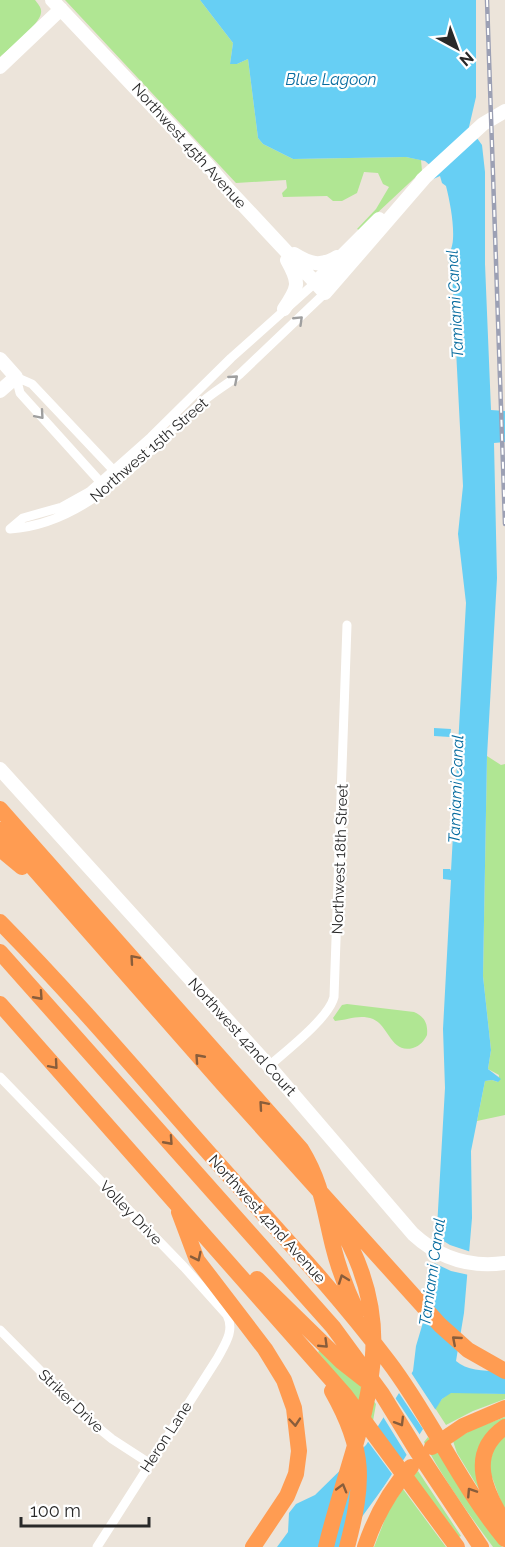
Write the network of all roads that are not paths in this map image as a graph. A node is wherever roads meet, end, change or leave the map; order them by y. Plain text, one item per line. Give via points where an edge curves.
1 (57, 5) edge
2 (0, 68) edge
3 (496, 116) edge
4 (428, 174) junction
5 (277, 242) junction
6 (349, 249) junction
7 (315, 283) junction
8 (325, 293) junction
9 (284, 309) junction
10 (240, 349) junction
11 (0, 359) edge
12 (252, 363) junction
13 (16, 377) junction
14 (0, 391) edge
15 (84, 438) junction
16 (71, 450) junction
17 (117, 474) junction
18 (103, 486) junction
19 (347, 625) dead end
20 (0, 769) edge
21 (0, 809) edge
22 (0, 830) edge
23 (0, 849) edge
24 (65, 906) junction
25 (0, 922) edge
26 (0, 952) edge
27 (0, 1004) edge
28 (269, 1066) junction
29 (0, 1077) edge
30 (313, 1184) junction
31 (176, 1203) junction
32 (218, 1250) junction
33 (505, 1263) edge
34 (0, 1330) edge
35 (366, 1332) junction
36 (217, 1359) joint
37 (315, 1362) junction
38 (505, 1371) edge
39 (382, 1394) junction
40 (505, 1408) edge
41 (505, 1427) edge
42 (150, 1463) junction
43 (505, 1523) edge
44 (505, 1539) edge
45 (348, 1541) edge
46 (97, 1547) edge
47 (253, 1547) edge
48 (326, 1547) edge
49 (365, 1547) edge
50 (457, 1547) edge
51 (481, 1547) edge

1 - 2 street
1 - 5 street, Northwest 45th Avenue
3 - 4 street, Northwest 15th Street
4 - 6 street, Northwest 15th Street
4 - 8 street, Northwest 15th Street
5 - 6 street via 315,264
5 - 7 street, Northwest 45th Avenue
5 - 9 street via 297,285
6 - 7 street, Northwest 15th Street
7 - 8 street, Northwest 45th Avenue
7 - 9 street, Northwest 15th Street
12 -> 8 street, Northwest 15th Street
9 - 10 street, Northwest 15th Street
10 - 12 street via 243,359
10 - 17 street, Northwest 15th Street
11 - 13 street
17 -> 12 street, Northwest 15th Street
13 - 14 street
13 - 15 street via 32,384
13 -> 16 street via 20,393
15 - 16 street via 82,448
15 - 17 street
16 - 18 street
17 - 18 street, Northwest 15th Street
18 - 18 street, Northwest 15th Street via 74,502 23,518 10,529 69,513
19 - 28 street, Northwest 18th Street via 333,1004
20 - 28 street, Northwest 42nd Court
35 -> 21 highway via 339,1268 319,1184 301,1149
22 - 24 highway
23 - 24 highway
30 -> 24 highway
25 - 35 highway, Northwest 42nd Avenue
26 -> 39 highway, Northwest 42nd Avenue via 318,1310
27 -> 31 highway
28 - 33 street, Northwest 42nd Court via 406,1226 431,1249 470,1264
29 - 36 street, Volley Drive via 227,1315 231,1323 229,1335
38 -> 30 highway via 474,1354 445,1330
48 -> 30 highway via 368,1396 374,1330 368,1291 355,1255
31 - 32 highway
31 -> 47 highway via 197,1260 266,1349 294,1408 299,1451 296,1474 287,1496
32 - 37 highway
32 -> 39 highway via 249,1272 342,1362
34 - 42 street, Striker Drive via 90,1421
44 -> 35 highway, Northwest 42nd Avenue via 471,1493 396,1371
36 - 42 street, Heron Lane
37 - 45 highway via 345,1413 357,1452 359,1492
37 - 50 highway via 345,1395
39 -> 51 highway, Northwest 42nd Avenue
40 - 49 highway via 463,1426 424,1454 393,1489
41 - 43 highway via 488,1445 483,1465 487,1488
42 - 46 street, Heron Lane

